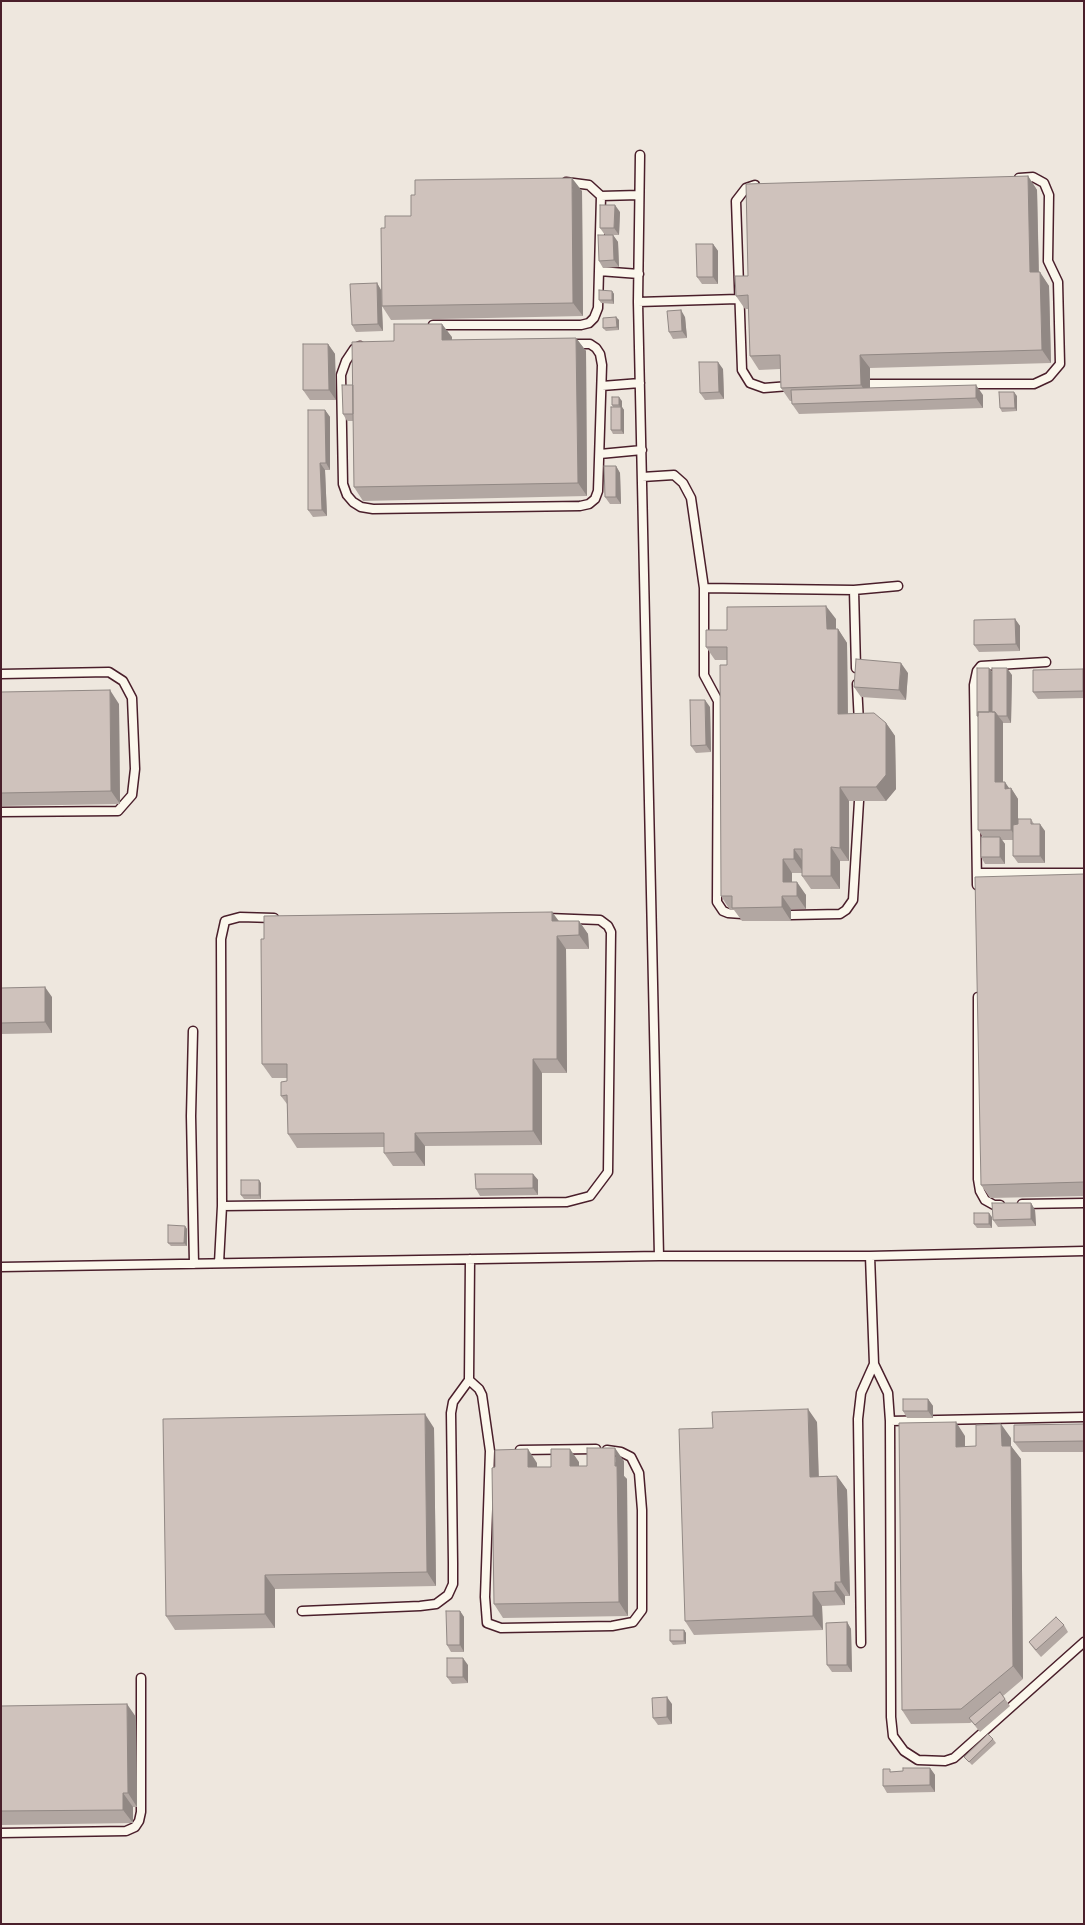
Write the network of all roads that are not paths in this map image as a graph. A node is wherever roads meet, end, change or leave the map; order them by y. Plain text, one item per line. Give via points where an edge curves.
1 (640, 155) dead end
2 (1008, 178) edge
3 (554, 183) edge
4 (766, 184) edge
5 (639, 195) junction
6 (601, 196) junction
7 (599, 271) junction
8 (638, 274) junction
9 (738, 299) junction
10 (638, 302) junction
11 (423, 325) edge
12 (365, 344) edge
13 (564, 344) edge
14 (640, 383) junction
15 (870, 384) dead end
16 (602, 386) junction
17 (789, 386) edge
18 (642, 450) junction
19 (600, 454) junction
20 (642, 477) junction
21 (898, 586) dead end
22 (704, 588) junction
23 (854, 590) junction
24 (1046, 662) dead end
25 (1, 674) edge
26 (859, 726) edge
27 (858, 801) edge
28 (1, 812) edge
29 (977, 873) junction
30 (1084, 873) edge
31 (977, 893) edge
32 (742, 914) edge
33 (791, 915) dead end
34 (279, 918) edge
35 (536, 918) edge
36 (978, 992) edge
37 (192, 1031) dead end
38 (1084, 1203) edge
39 (1004, 1204) edge
40 (1014, 1204) edge
41 (222, 1206) junction
42 (1084, 1251) edge
43 (659, 1256) junction
44 (870, 1256) junction
45 (470, 1259) junction
46 (194, 1264) junction
47 (220, 1264) junction
48 (1, 1267) edge
49 (874, 1364) junction
50 (469, 1380) junction
51 (1084, 1417) edge
52 (890, 1421) junction
53 (490, 1451) junction
54 (500, 1451) edge
55 (510, 1451) edge
56 (302, 1612) dead end
57 (1084, 1642) edge
58 (861, 1643) dead end
59 (141, 1678) dead end
60 (1, 1833) edge

1 - 5 lane
2 - 15 lane via 1033,178 1044,183 1049,195 1048,261 1058,282 1060,364 1049,377 1034,384
3 - 6 lane via 589,185
4 - 9 lane via 746,188 736,201
5 - 6 lane
5 - 8 lane
6 - 7 lane
7 - 8 lane
7 - 11 lane via 598,308 589,323
8 - 10 lane
9 - 10 lane
9 - 17 lane via 742,370 750,384 764,388
10 - 14 lane
12 - 19 lane via 354,349 341,375 343,484 347,495 362,507 589,504 598,491
13 - 16 lane via 590,344 596,348 602,365
14 - 16 lane
14 - 18 lane
16 - 19 lane
18 - 19 lane
18 - 20 lane
20 - 22 lane via 674,475 688,490 692,498
20 - 43 lane
21 - 23 lane
22 - 23 lane
22 - 32 lane via 704,675 718,701 718,902 723,911
23 - 26 lane
24 - 29 lane via 981,666 978,671 974,685
25 - 28 lane via 108,672 123,681 132,698 135,769 132,795 118,810
27 - 33 lane via 853,900 840,914
29 - 30 lane
29 - 31 lane
34 - 41 lane via 240,917 225,921 221,939
35 - 41 lane via 600,920 611,932 608,1172 590,1196 567,1202
36 - 39 lane via 979,1185 985,1200 994,1205
37 - 46 lane
38 - 40 lane
41 - 47 lane
42 - 44 lane
43 - 44 lane
43 - 45 lane
44 - 49 lane
45 - 47 lane
45 - 50 lane
46 - 47 lane
46 - 48 lane
49 - 52 lane via 888,1393
49 - 58 lane via 861,1393 858,1419
50 - 53 lane via 479,1388 482,1396
50 - 56 lane via 452,1402 453,1584 448,1595 436,1604 420,1606
51 - 52 lane
52 - 57 lane via 891,1717 893,1736 904,1751 918,1760 954,1758
53 - 54 lane
53 - 55 lane via 487,1623 501,1628 612,1626 633,1622 642,1610 642,1510 639,1473 631,1457 612,1450
59 - 60 lane via 141,1812 135,1827 126,1831

